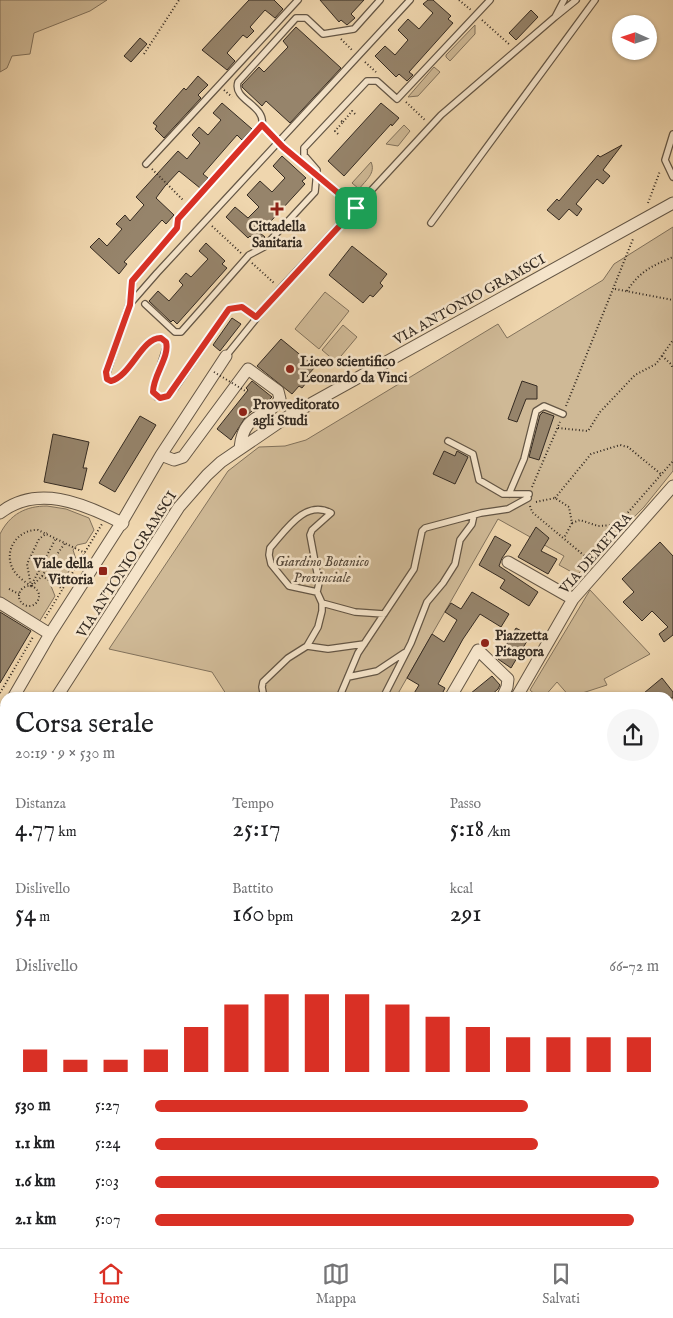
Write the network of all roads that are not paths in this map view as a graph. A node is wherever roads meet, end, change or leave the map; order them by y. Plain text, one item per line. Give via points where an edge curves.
1 (298, 0) edge
2 (380, 0) edge
3 (410, 0) edge
4 (490, 0) edge
5 (564, 0) edge
6 (576, 0) edge
7 (595, 0) edge
8 (555, 17) junction
9 (673, 134) edge
10 (146, 164) road end
11 (673, 177) edge
12 (673, 203) edge
13 (431, 222) dead end
14 (145, 304) dead end
15 (130, 305) junction
16 (256, 317) junction
17 (226, 356) joint
18 (563, 414) road end
19 (448, 441) dead end
20 (240, 448) junction
21 (161, 455) junction
22 (673, 486) edge
23 (509, 494) junction
24 (0, 513) edge
25 (474, 515) junction
26 (121, 523) junction
27 (508, 562) dead end
28 (317, 592) junction
29 (573, 599) junction
30 (322, 603) junction
31 (0, 604) edge
32 (384, 614) junction
33 (50, 634) junction
34 (364, 644) junction
35 (307, 646) junction
36 (404, 652) junction
37 (348, 677) junction
38 (16, 692) edge
39 (60, 692) edge
40 (263, 692) edge
41 (342, 692) edge
42 (386, 692) edge
43 (453, 692) edge
44 (505, 692) edge
45 (519, 692) edge

1 - 10 lane
2 - 15 lane via 354,29 323,34 306,18 296,18 237,85 239,92 260,112 262,125 178,219 177,228 132,281
3 - 15 lane
4 - 14 lane via 397,99 377,81 364,83 304,148 304,155 317,170 315,192 264,247 246,259 181,332 175,332
5 - 8 lane
6 - 8 lane
7 - 13 lane
8 - 16 lane via 431,126
9 - 11 lane via 665,160
12 - 20 street, VIA ANTONIO GRAMSCI via 287,417
15 - 16 lane via 106,376 111,381 119,378 152,340 161,338 166,342 166,348 153,389 154,394 163,398 175,388 229,309 242,307
16 - 17 lane
17 - 21 street
18 - 23 lane via 544,406 536,411 524,459
19 - 23 lane via 473,454 478,480
20 - 21 street via 242,435 249,424 276,404 281,396 248,369 183,457 174,460
20 - 39 street, VIA ANTONIO GRAMSCI via 207,475 179,507
21 - 26 street
22 - 29 street, VIA DEMETRA
23 - 25 lane via 529,498 508,509
24 - 26 street via 20,501 48,497
25 - 32 lane via 422,531 414,569
25 - 36 lane via 472,524 460,540 455,564 427,602 411,643
26 - 33 street
27 - 29 street
28 - 28 lane via 289,586 270,564 269,555 270,548 300,515 324,508 331,512 310,536 319,583
28 - 30 lane
29 - 45 street, VIA DEMETRA
30 - 32 lane via 355,612
30 - 35 lane via 318,627
31 - 33 street
32 - 34 lane
33 - 38 street
34 - 35 lane via 328,649
34 - 37 lane
35 - 40 lane via 288,658 263,682
36 - 37 lane via 377,670
36 - 42 lane
37 - 41 lane
43 - 44 street via 478,650 508,679

